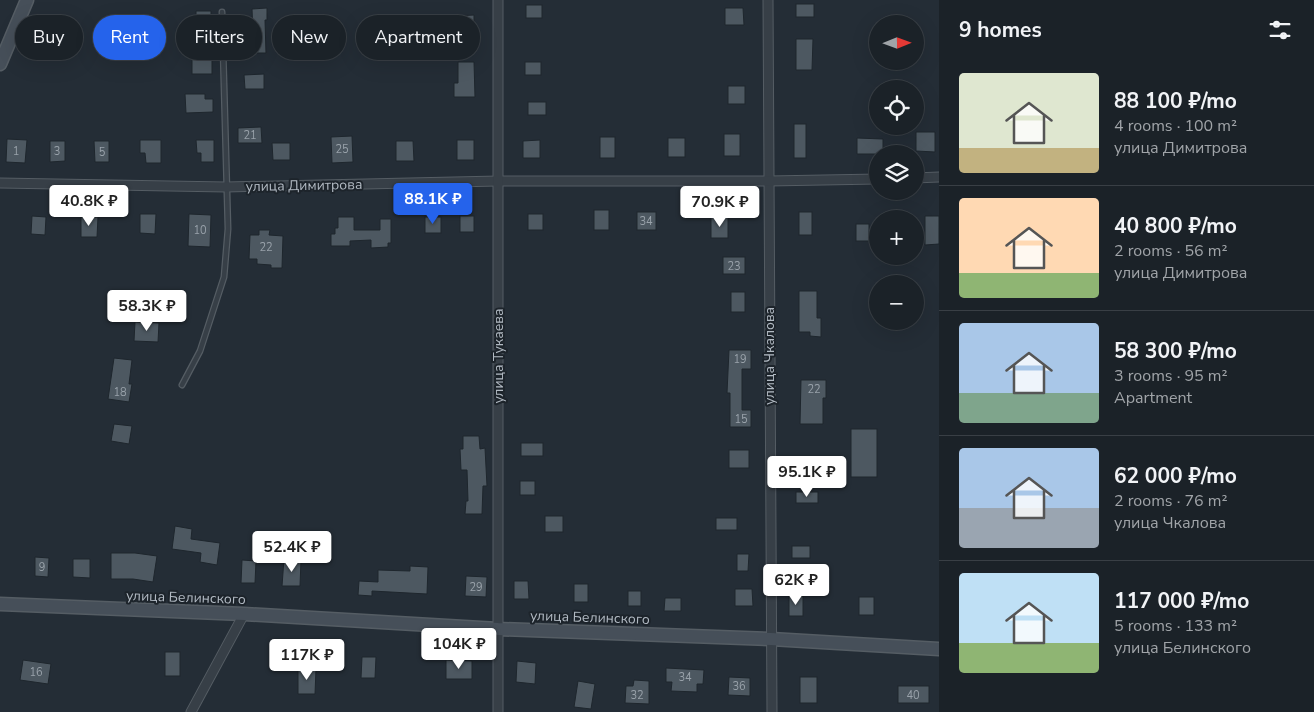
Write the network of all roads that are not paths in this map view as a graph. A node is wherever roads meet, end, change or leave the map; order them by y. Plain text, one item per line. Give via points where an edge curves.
1 (27, 0) edge
2 (498, 0) edge
3 (768, 0) edge
4 (222, 12) dead end
5 (0, 64) edge
6 (939, 177) edge
7 (869, 178) edge
8 (924, 178) edge
9 (498, 181) junction
10 (768, 181) junction
11 (0, 183) edge
12 (226, 186) junction
13 (182, 385) dead end
14 (0, 604) edge
15 (244, 614) junction
16 (498, 629) junction
17 (771, 638) junction
18 (939, 649) edge
19 (192, 712) edge
20 (498, 712) edge
21 (772, 712) edge

1 - 5 street
2 - 9 street, улица Тукаева
3 - 10 street, улица Чкалова
4 - 12 lane
6 - 8 street
7 - 10 street, улица Димитрова
9 - 10 street, улица Димитрова
9 - 12 street, улица Димитрова
9 - 16 street, улица Тукаева
10 - 17 street, улица Чкалова
11 - 12 street, улица Димитрова
12 - 13 lane via 228,229 224,277 200,351
14 - 15 street, улица Белинского
15 - 16 street, улица Белинского
15 - 19 street
16 - 17 street, улица Белинского
16 - 20 street, улица Тукаева
17 - 18 street, улица Белинского
17 - 21 street, улица Чкалова

